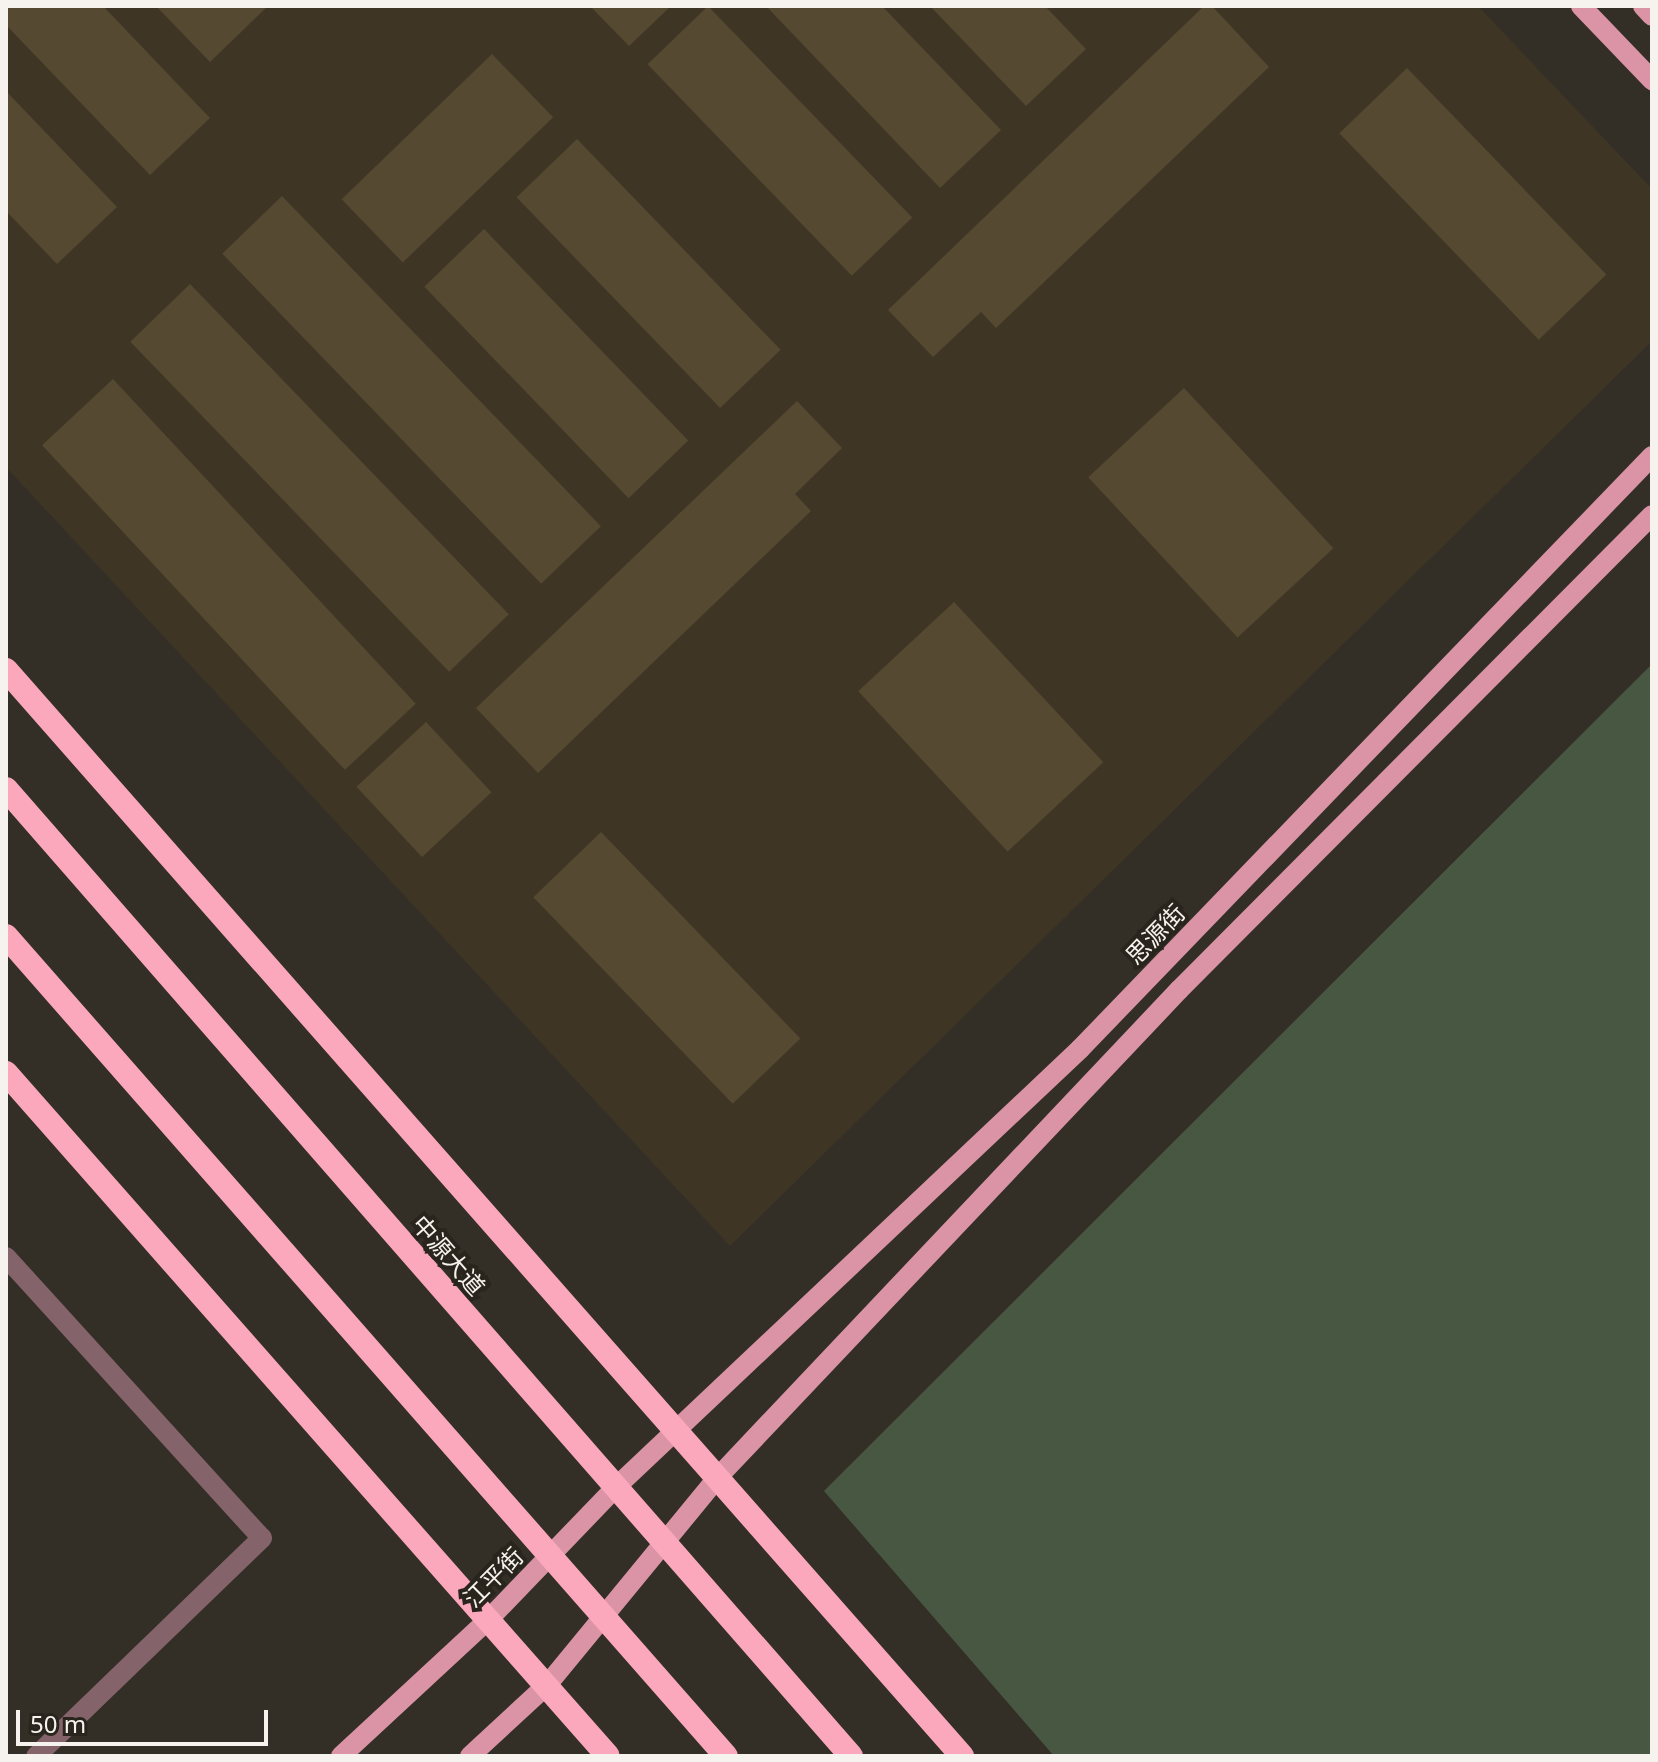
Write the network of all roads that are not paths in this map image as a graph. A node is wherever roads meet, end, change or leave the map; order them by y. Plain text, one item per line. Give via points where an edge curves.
1 (1581, 6) edge
2 (1643, 6) edge
3 (1652, 16) edge
4 (1652, 80) edge
5 (1652, 456) edge
6 (1652, 515) edge
7 (6, 670) edge
8 (6, 789) edge
9 (6, 936) edge
10 (6, 1073) edge
11 (6, 1257) edge
12 (678, 1429) junction
13 (718, 1477) junction
14 (615, 1488) junction
15 (661, 1540) junction
16 (551, 1556) junction
17 (604, 1616) junction
18 (489, 1619) junction
19 (548, 1684) junction
20 (36, 1756) edge
21 (341, 1756) edge
22 (470, 1756) edge
23 (608, 1756) edge
24 (726, 1756) edge
25 (851, 1756) edge
26 (962, 1756) edge

1 - 4 main road
2 - 3 main road
5 - 12 main road, 思源街 via 1080,1049
6 - 13 main road via 1179,990
7 - 12 highway
8 - 14 highway, 中源大道
9 - 16 highway
10 - 18 highway
11 - 20 street via 262,1538
12 - 13 highway
12 - 14 main road, 江平街
13 - 15 main road
13 - 26 highway
14 - 15 highway, 中源大道
14 - 16 main road, 江平街
15 - 17 main road
15 - 25 highway, 中源大道
16 - 17 highway
16 - 18 main road, 江平街
17 - 19 main road
17 - 24 highway
18 - 19 highway
18 - 21 main road, 江平街
19 - 22 main road
19 - 23 highway

